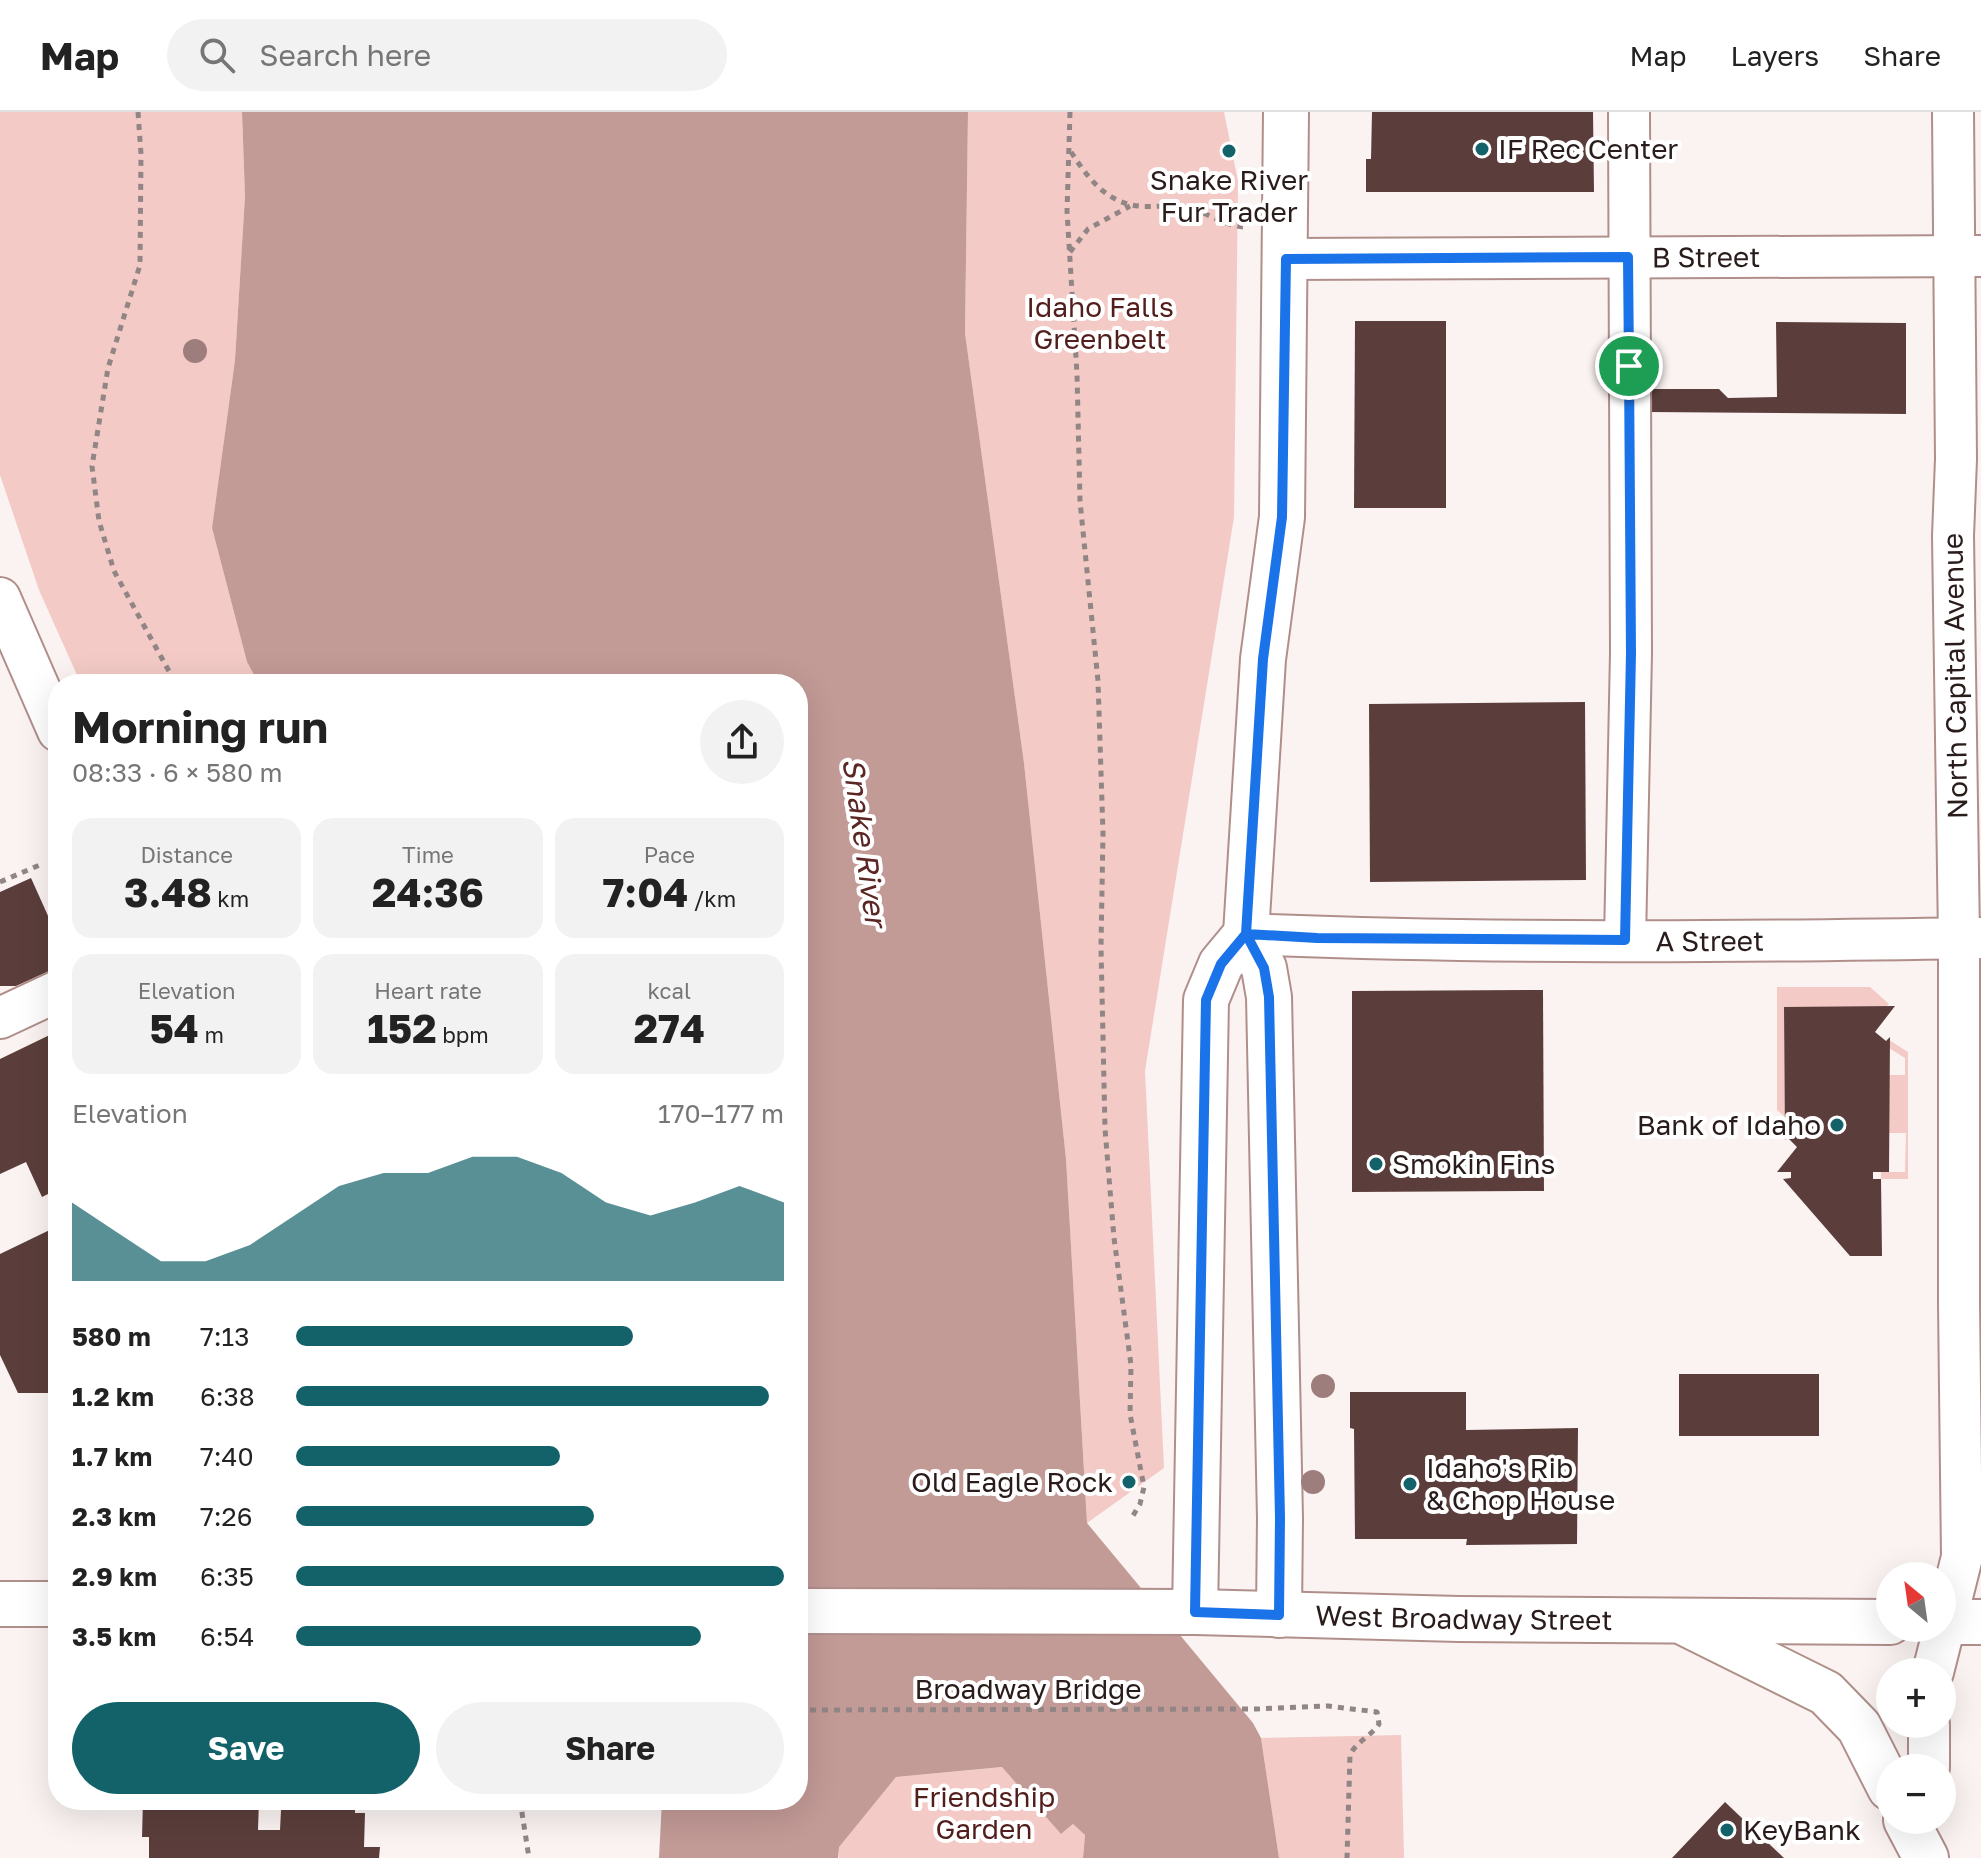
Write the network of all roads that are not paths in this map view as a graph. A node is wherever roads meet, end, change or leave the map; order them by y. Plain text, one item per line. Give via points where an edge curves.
1 (1286, 112) edge
2 (1629, 112) edge
3 (1953, 112) edge
4 (1967, 256) edge
5 (1628, 257) junction
6 (1286, 259) junction
7 (0, 598) edge
8 (1968, 598) edge
9 (48, 708) edge
10 (1246, 934) junction
11 (1970, 938) edge
12 (1625, 940) junction
13 (48, 996) edge
14 (0, 1018) edge
15 (1970, 1271) edge
16 (0, 1604) edge
17 (48, 1604) edge
18 (808, 1611) edge
19 (1176, 1612) junction
20 (1279, 1615) junction
21 (1678, 1620) junction
22 (1876, 1622) edge
23 (1956, 1622) edge
24 (1876, 1760) edge
25 (1914, 1834) edge
26 (1929, 1834) edge
27 (1928, 1858) edge

1 - 6 main road
2 - 5 street
3 - 4 street, North Capital Avenue
4 - 5 street, B Street
4 - 8 street, North Capital Avenue via 1953,536
5 - 6 street, B Street
5 - 12 street via 1631,653
6 - 10 main road via 1282,517 1263,659
7 - 9 street
8 - 11 street, North Capital Avenue
10 - 12 street, A Street
10 - 19 main road via 1221,964 1206,1000
10 - 20 main road via 1264,968 1269,997
11 - 12 street, A Street
11 - 15 street, North Capital Avenue
13 - 14 street
15 - 23 street, North Capital Avenue
16 - 17 main road
18 - 19 main road, West Broadway Street
19 - 20 main road, West Broadway Street
20 - 21 main road, West Broadway Street
21 - 22 main road, West Broadway Street
21 - 24 main road via 1826,1693 1859,1727
25 - 27 main road
26 - 27 street

